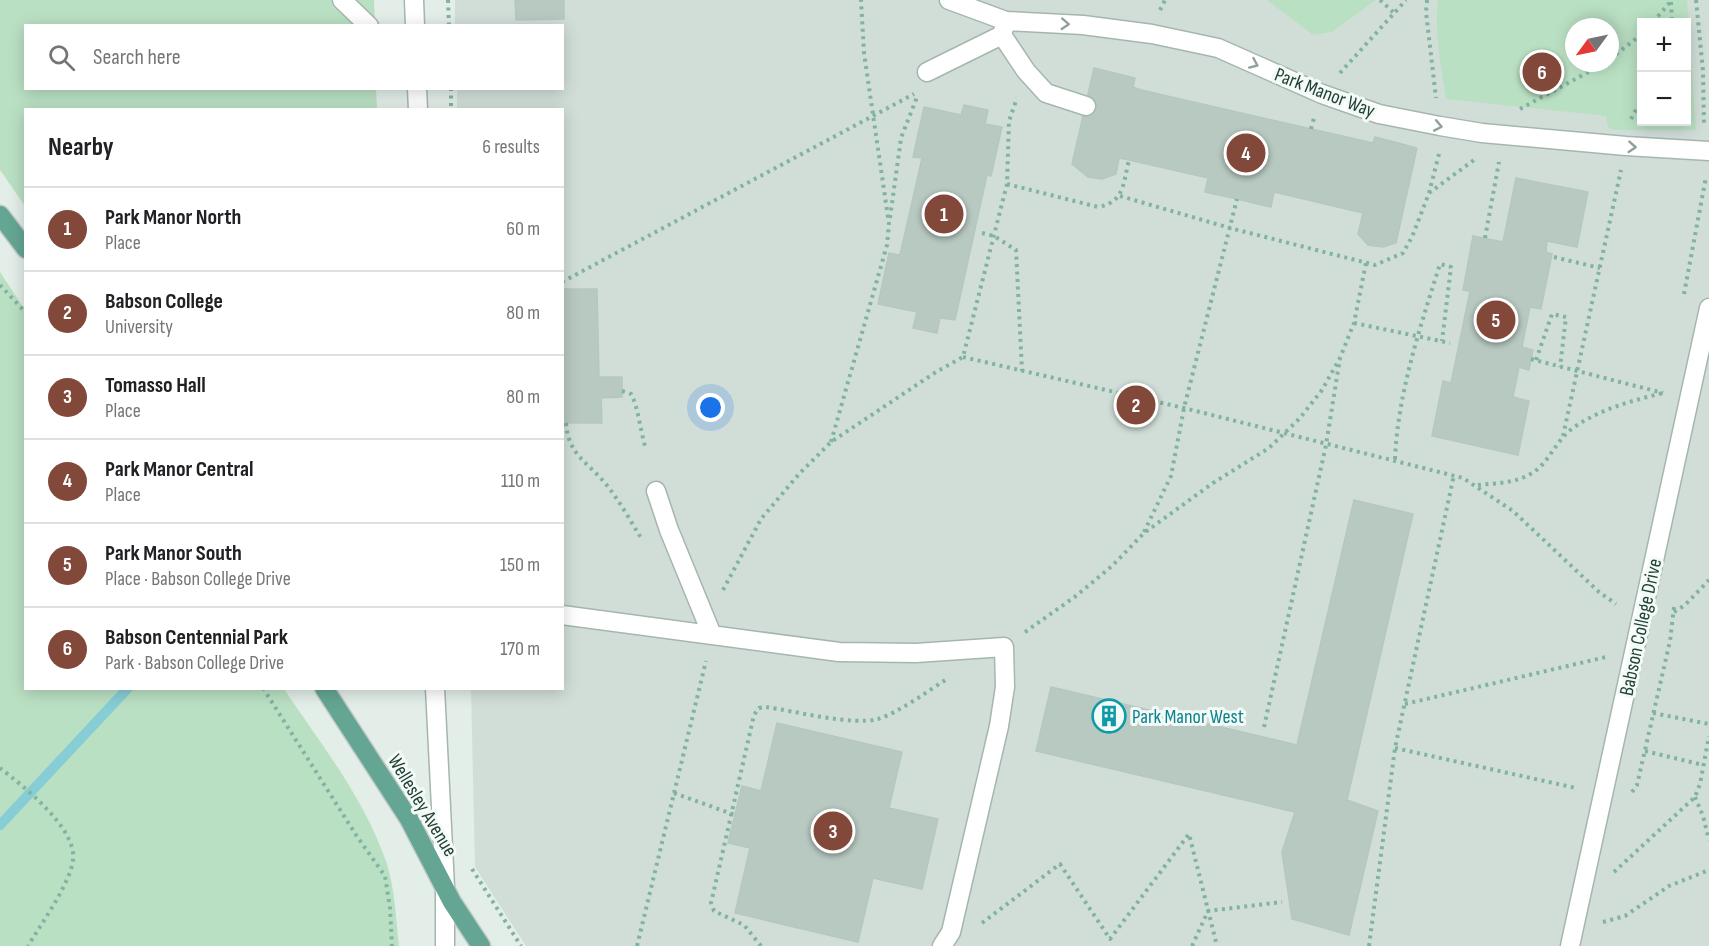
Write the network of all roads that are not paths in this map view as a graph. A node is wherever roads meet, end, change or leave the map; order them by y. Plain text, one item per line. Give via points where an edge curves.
1 (342, 0) edge
2 (414, 0) edge
3 (949, 0) edge
4 (367, 24) edge
5 (415, 24) edge
6 (1004, 28) junction
7 (927, 72) dead end
8 (417, 90) edge
9 (1086, 106) dead end
10 (418, 108) edge
11 (1707, 151) edge
12 (0, 215) edge
13 (24, 246) edge
14 (1709, 308) edge
15 (656, 491) dead end
16 (564, 615) edge
17 (712, 635) junction
18 (325, 690) edge
19 (435, 690) edge
20 (445, 887) junction
21 (445, 946) edge
22 (481, 946) edge
23 (942, 946) edge
24 (1570, 946) edge

1 - 4 street
2 - 5 street
3 - 6 street, Park Manor Way
6 - 7 street
6 - 9 street via 1026,71 1046,93
6 -> 11 street, Park Manor Way via 1083,25 1218,48 1322,94 1379,114 1440,126 1482,133
8 - 10 street
12 - 13 main road
14 - 24 street, Babson College Drive
15 - 17 street
16 - 17 street
17 - 23 street via 859,653 1004,647 1005,687 999,726 951,932
18 - 20 main road, Wellesley Avenue via 409,819
19 - 20 street
20 - 21 street
20 - 22 main road, Wellesley Avenue

